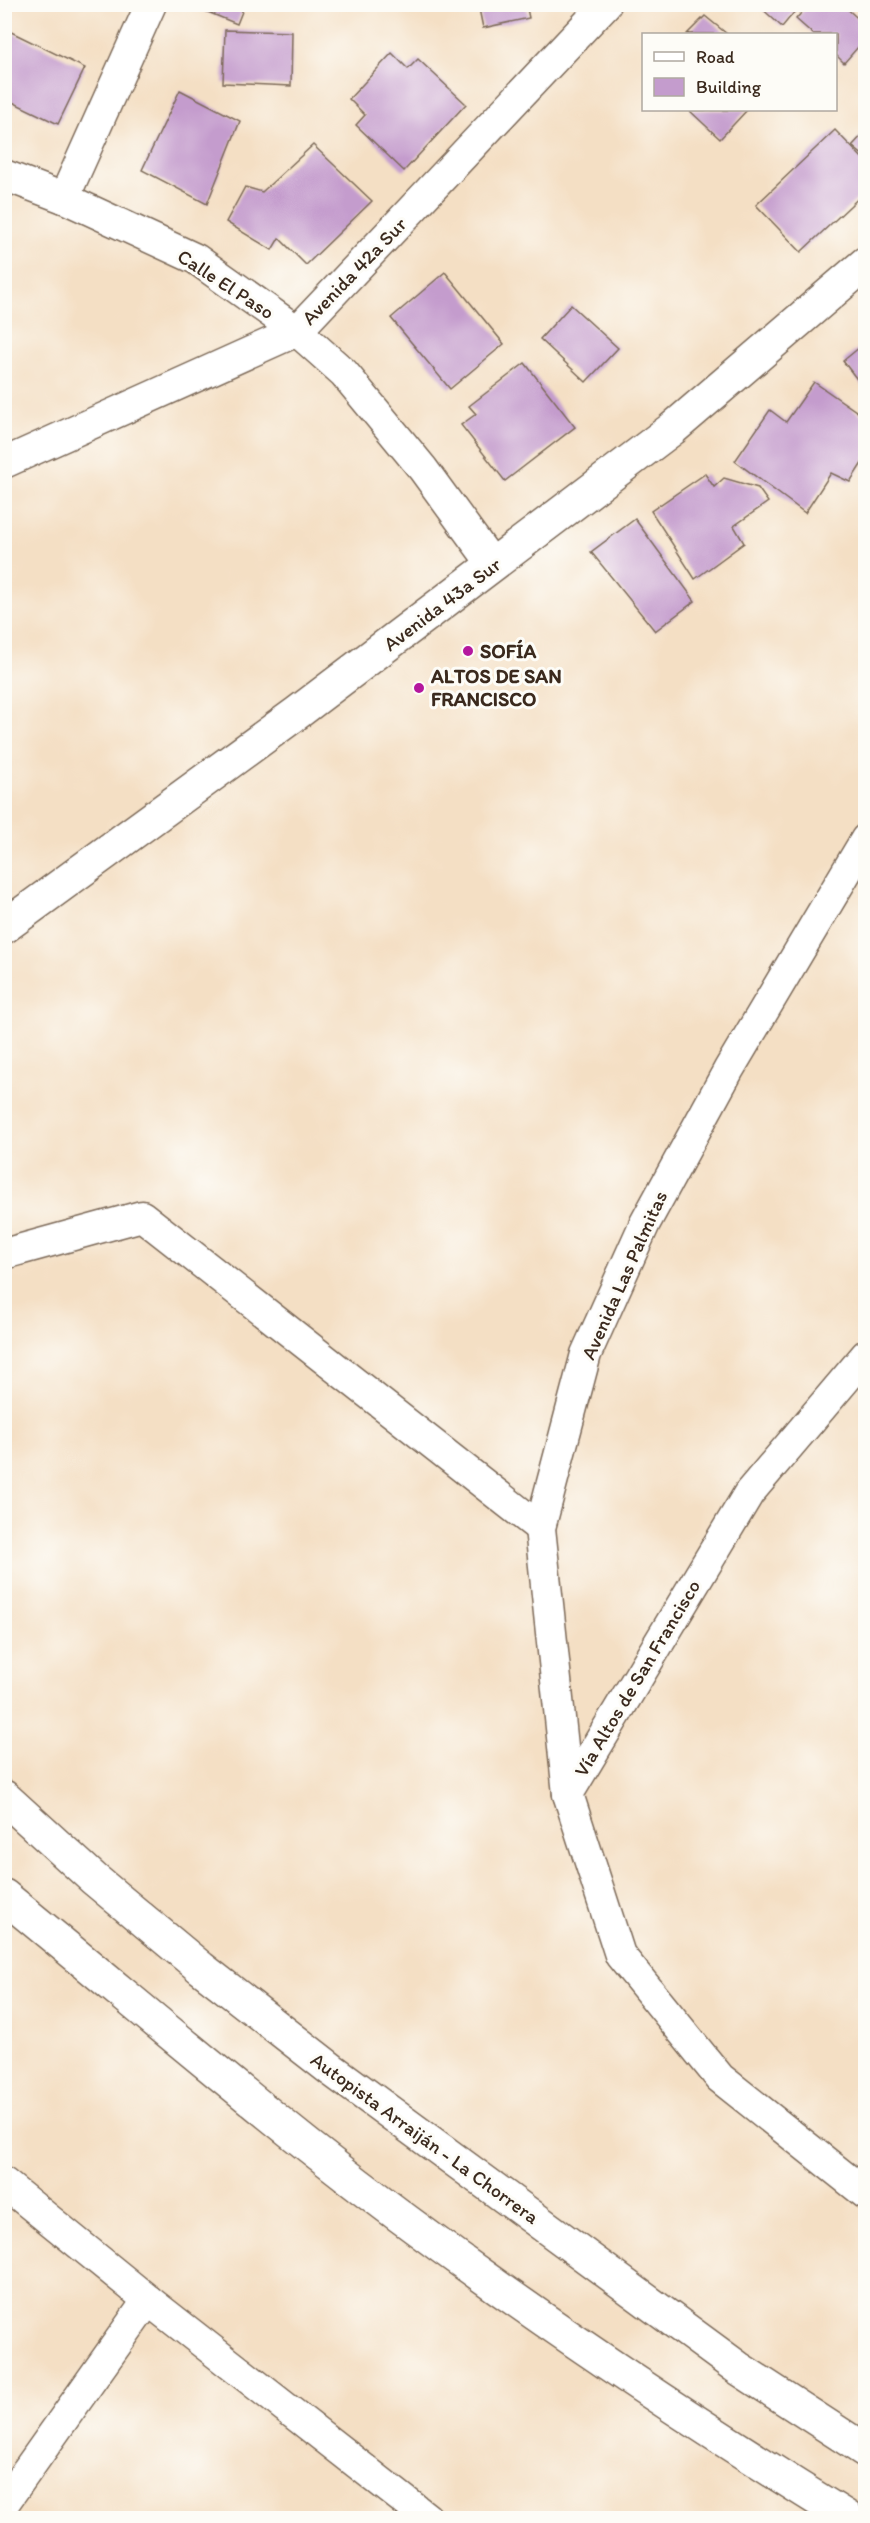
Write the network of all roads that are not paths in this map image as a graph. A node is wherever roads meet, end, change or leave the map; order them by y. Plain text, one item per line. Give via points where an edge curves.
1 (151, 4) edge
2 (606, 4) edge
3 (4, 175) edge
4 (64, 198) junction
5 (866, 263) edge
6 (297, 331) junction
7 (4, 463) edge
8 (493, 566) junction
9 (866, 839) edge
10 (4, 927) edge
11 (4, 1254) edge
12 (866, 1355) edge
13 (540, 1528) junction
14 (4, 1775) edge
15 (568, 1794) junction
16 (4, 1797) edge
17 (94, 1880) junction
18 (4, 1896) edge
19 (4, 2182) edge
20 (866, 2194) edge
21 (148, 2300) junction
22 (866, 2451) edge
23 (752, 2459) junction
24 (4, 2503) edge
25 (427, 2518) edge
26 (824, 2518) edge
27 (848, 2518) edge

1 - 4 street
2 - 6 street, Avenida 42a Sur
3 - 4 street, Calle El Paso
4 - 6 street, Calle El Paso via 196,259
5 - 8 main road, Avenida 43a Sur via 672,429
6 - 7 street, Avenida 42a Sur
6 - 8 street, Calle El Paso via 344,373 423,469
8 - 10 main road, Avenida 43a Sur
9 - 13 street, Avenida Las Palmitas via 729,1069 645,1223 586,1354
11 - 13 street via 142,1216
12 - 15 street, Vía Altos de San Francisco via 749,1493
13 - 15 street, Avenida Las Palmitas
14 - 17 main road
15 - 20 street, Vía Altos de San Francisco via 620,1956 720,2078
16 - 17 main road, Autopista Arraiján - La Chorrera
17 - 22 main road, Autopista Arraiján - La Chorrera via 332,2070 738,2368
18 - 23 main road via 311,2148 518,2301
19 - 21 street
21 - 24 street
21 - 25 street
23 - 26 main road
23 - 27 main road

